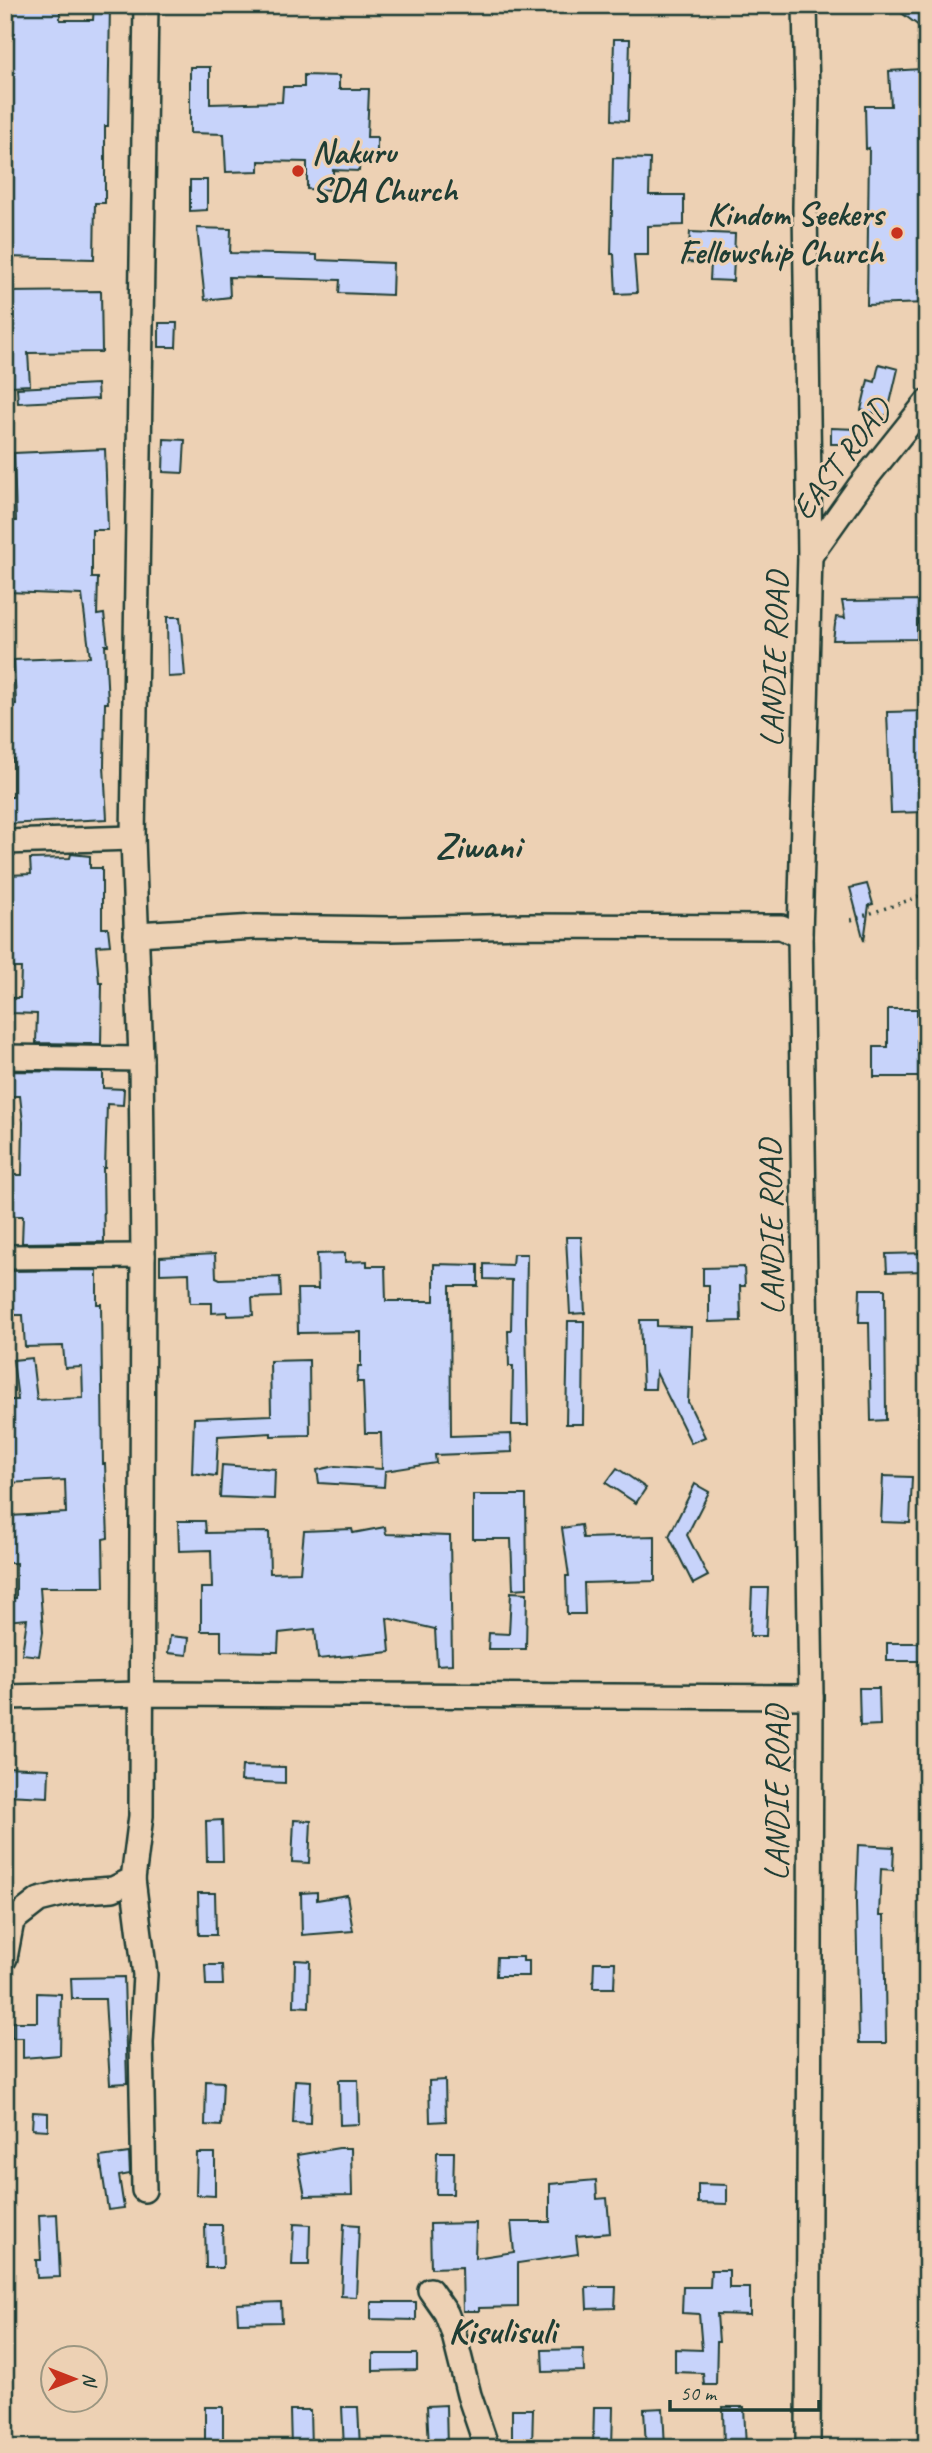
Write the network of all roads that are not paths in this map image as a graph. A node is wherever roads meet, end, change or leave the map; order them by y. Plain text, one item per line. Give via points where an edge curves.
1 (146, 5) edge
2 (805, 5) edge
3 (927, 402) edge
4 (810, 556) junction
5 (133, 838) junction
6 (5, 842) edge
7 (136, 934) junction
8 (800, 936) junction
9 (5, 1058) edge
10 (141, 1059) junction
11 (143, 1256) junction
12 (5, 1257) edge
13 (143, 1694) junction
14 (5, 1697) edge
15 (811, 1697) junction
16 (133, 1879) junction
17 (5, 1958) edge
18 (144, 2190) dead end
19 (430, 2290) dead end
20 (487, 2448) edge
21 (808, 2448) edge

1 - 5 street
2 - 4 street, LANDIE ROAD
3 - 4 street, EAST ROAD
4 - 8 street, LANDIE ROAD
5 - 6 street
5 - 7 street
7 - 8 street via 256,927 537,926 781,928
7 - 10 street
8 - 15 street, LANDIE ROAD
9 - 10 street
10 - 11 street
11 - 12 street
11 - 13 street
13 - 14 street
13 - 15 street
13 - 16 street via 141,1816
15 - 21 street, LANDIE ROAD
16 - 17 street via 113,1889 39,1900 12,1921
16 - 18 street via 145,1975 141,2043
19 - 20 street via 453,2330

